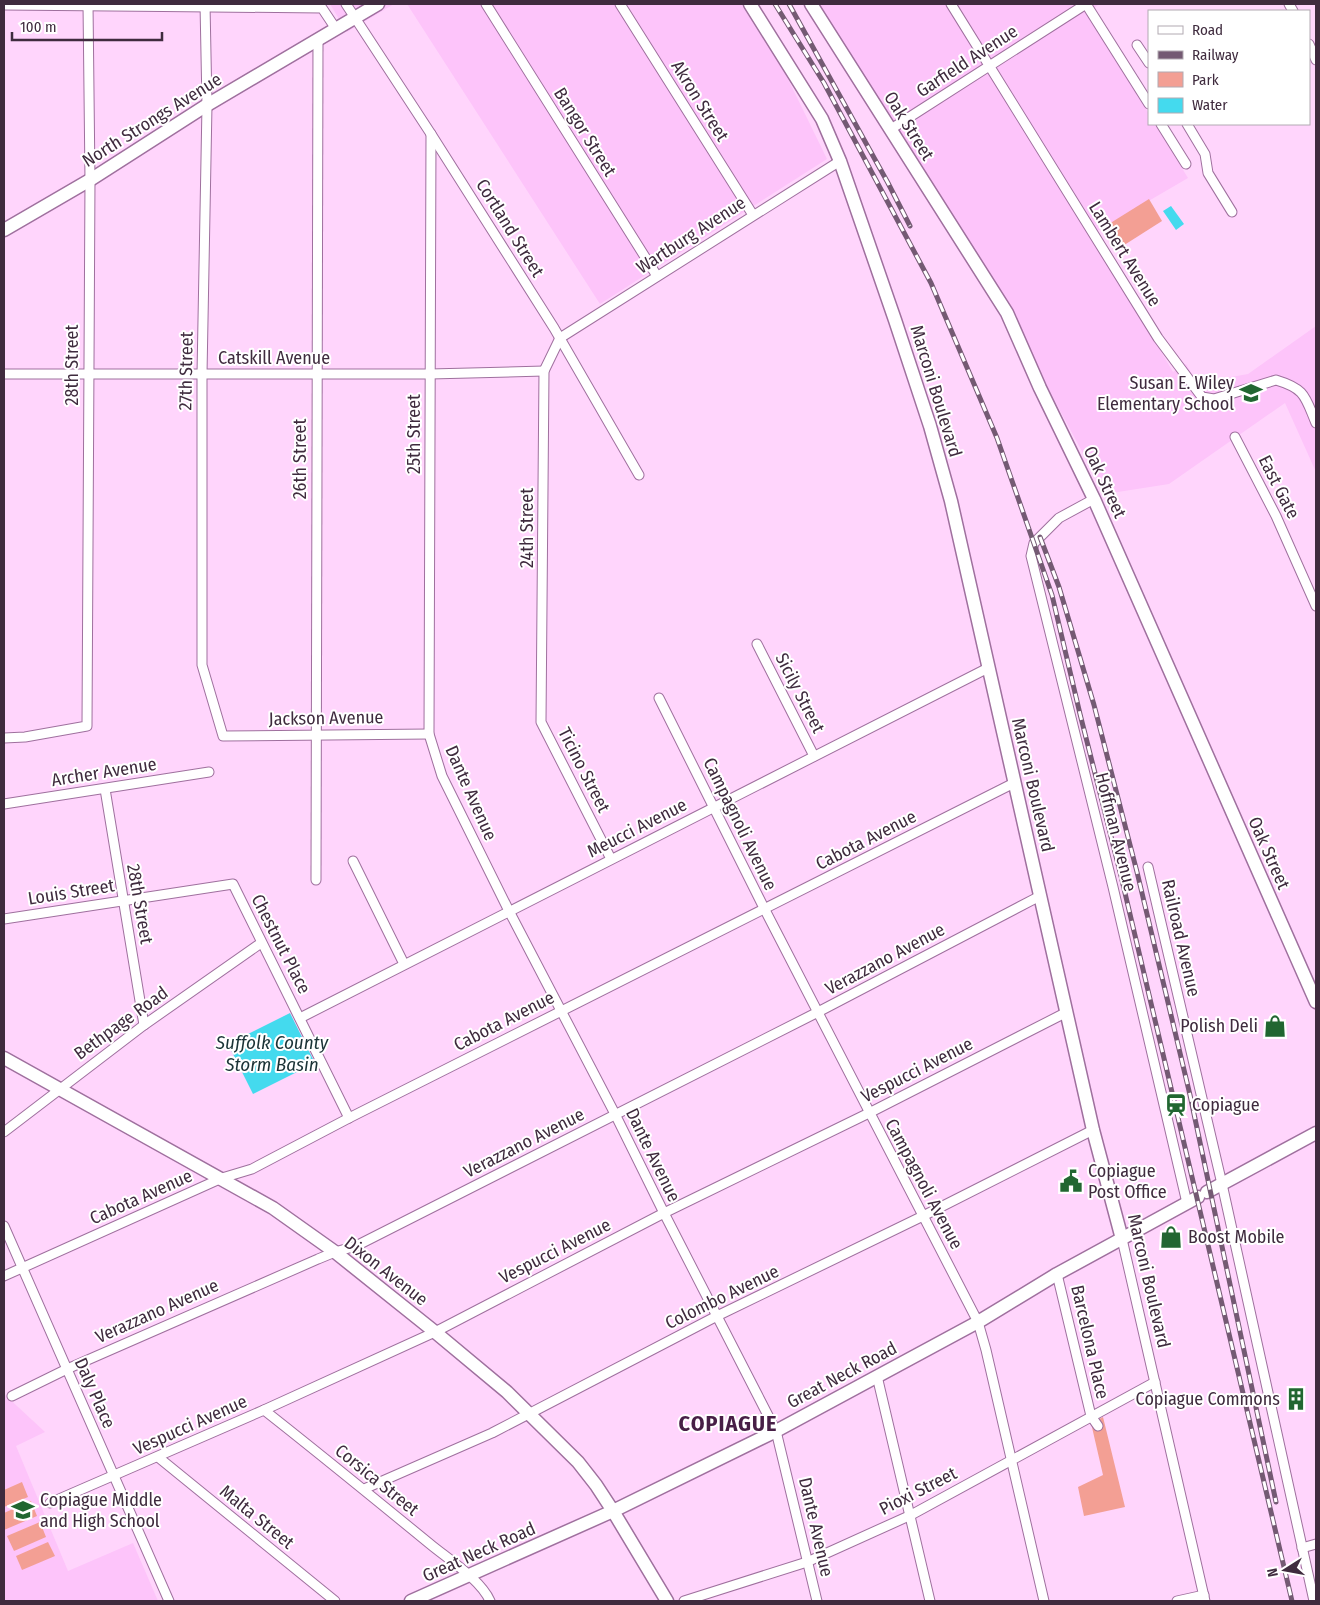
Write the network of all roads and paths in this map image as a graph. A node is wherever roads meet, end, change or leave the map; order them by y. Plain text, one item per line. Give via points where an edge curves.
1 (88, 4) edge
2 (346, 4) edge
3 (378, 4) edge
4 (486, 4) edge
5 (620, 4) edge
6 (750, 4) edge
7 (811, 4) edge
8 (951, 4) edge
9 (1086, 4) edge
10 (4, 5) edge
11 (205, 6) edge
12 (355, 18) junction
13 (336, 29) junction
14 (318, 39) junction
15 (1137, 45) dead end
16 (1310, 46) edge
17 (1316, 60) edge
18 (1148, 62) edge
19 (990, 66) junction
20 (1148, 102) edge
21 (207, 105) junction
22 (1162, 125) edge
23 (1187, 125) edge
24 (891, 129) junction
25 (431, 134) junction
26 (840, 161) junction
27 (1186, 164) dead end
28 (90, 180) junction
29 (1232, 212) dead end
30 (753, 215) junction
31 (4, 230) edge
32 (657, 276) junction
33 (560, 338) junction
34 (544, 372) junction
35 (4, 374) edge
36 (88, 374) junction
37 (202, 374) junction
38 (317, 374) junction
39 (430, 374) junction
40 (1316, 423) edge
41 (1235, 437) dead end
42 (639, 475) dead end
43 (1094, 499) junction
44 (1316, 606) edge
45 (757, 644) dead end
46 (988, 668) junction
47 (659, 698) dead end
48 (542, 722) joint
49 (316, 734) junction
50 (429, 734) junction
51 (223, 736) joint
52 (4, 738) edge
53 (814, 756) junction
54 (210, 772) dead end
55 (1014, 783) junction
56 (105, 789) junction
57 (4, 804) edge
58 (714, 807) junction
59 (611, 859) junction
60 (353, 861) dead end
61 (1148, 867) dead end
62 (316, 880) dead end
63 (233, 884) joint
64 (1040, 896) junction
65 (123, 901) junction
66 (765, 910) junction
67 (509, 911) junction
68 (4, 919) edge
69 (261, 943) junction
70 (404, 964) junction
71 (1316, 1002) edge
72 (561, 1011) junction
73 (818, 1012) junction
74 (1067, 1012) junction
75 (300, 1018) junction
76 (144, 1025) junction
77 (4, 1058) edge
78 (60, 1088) junction
79 (869, 1113) junction
80 (615, 1114) junction
81 (349, 1118) junction
82 (1093, 1130) junction
83 (4, 1132) edge
84 (1316, 1133) edge
85 (222, 1178) junction
86 (1222, 1184) junction
87 (1197, 1198) junction
88 (664, 1213) junction
89 (923, 1216) junction
90 (4, 1226) edge
91 (1122, 1238) junction
92 (334, 1252) junction
93 (22, 1268) junction
94 (1058, 1274) junction
95 (4, 1276) edge
96 (717, 1316) junction
97 (978, 1322) junction
98 (435, 1332) junction
99 (67, 1369) junction
100 (877, 1376) junction
101 (1155, 1382) junction
102 (12, 1396) dead end
103 (264, 1410) junction
104 (530, 1413) junction
105 (1091, 1416) junction
106 (1098, 1426) dead end
107 (776, 1431) junction
108 (158, 1457) junction
109 (1012, 1460) junction
110 (114, 1476) junction
111 (364, 1489) junction
112 (50, 1503) dead end
113 (613, 1511) junction
114 (911, 1515) junction
115 (1316, 1544) edge
116 (1302, 1548) junction
117 (808, 1562) junction
118 (469, 1577) junction
119 (1205, 1598) edge
120 (169, 1601) edge
121 (335, 1601) edge
122 (411, 1601) edge
123 (490, 1601) edge
124 (667, 1601) edge
125 (684, 1601) edge
126 (817, 1601) edge
127 (930, 1601) edge
128 (1044, 1601) edge
129 (1177, 1601) edge
130 (1314, 1601) edge

1 - 10 street
1 - 11 street
1 - 28 street, 28th Street
2 - 12 street, Cortland Street
3 - 12 main road, North Strongs Avenue
4 - 32 street, Bangor Street
5 - 30 street, Akron Street
6 - 26 main road, Marconi Boulevard via 819,115
7 - 24 main road, Oak Street
8 - 19 street, Lambert Avenue
9 - 19 street, Garfield Avenue
9 - 20 street
11 - 13 street via 322,8
11 - 21 street, 27th Street
12 - 13 main road, North Strongs Avenue
12 - 25 street, Cortland Street
13 - 14 main road, North Strongs Avenue
14 - 21 main road, North Strongs Avenue
14 - 38 street, 26th Street
15 - 18 street
16 - 17 street
19 - 24 street, Garfield Avenue
19 - 40 street, Lambert Avenue via 1158,338 1202,397 1214,399 1276,380 1304,394
21 - 28 main road, North Strongs Avenue
21 - 37 street, 27th Street
22 - 27 street
23 - 29 street via 1205,154 1208,173
24 - 43 main road, Oak Street via 1007,313
25 - 33 street, Cortland Street
25 - 39 street, 25th Street
26 - 30 street, Wartburg Avenue
26 - 46 main road, Marconi Boulevard via 930,426 951,502
28 - 31 main road, North Strongs Avenue
28 - 36 street, 28th Street
30 - 32 street, Wartburg Avenue
32 - 33 street, Wartburg Avenue
33 - 34 street, 24th Street
33 - 42 street, Cortland Street
34 - 39 street, Catskill Avenue
34 - 48 street, 24th Street
35 - 36 street, Catskill Avenue
36 - 37 street, Catskill Avenue
36 - 52 street, 28th Street via 87,726
37 - 38 street, Catskill Avenue
37 - 51 street, 27th Street via 202,665
38 - 39 street, Catskill Avenue
38 - 49 street, 26th Street
39 - 50 street, 25th Street
41 - 44 street, East Gate via 1276,516
43 - 71 main road, Oak Street
43 - 87 street, Hoffman Avenue via 1059,518 1034,543 1031,556 1110,877
45 - 53 street, Sicily Street
46 - 53 street, Meucci Avenue
46 - 55 main road, Marconi Boulevard
47 - 58 street, Campagnoli Avenue
48 - 59 street, Ticino Street
49 - 50 street, Jackson Avenue
49 - 51 street, Jackson Avenue
49 - 62 street, 26th Street
50 - 67 street, Dante Avenue via 442,776
53 - 58 street, Meucci Avenue
54 - 56 street, Archer Avenue
55 - 64 main road, Marconi Boulevard
55 - 66 street, Cabota Avenue
56 - 57 street, Archer Avenue
56 - 65 street, 28th Street
58 - 59 street, Meucci Avenue
58 - 66 street, Campagnoli Avenue
59 - 67 street, Meucci Avenue
60 - 70 street
61 - 86 street, Railroad Avenue
63 - 65 street, Louis Street
63 - 69 street, Chestnut Place
64 - 73 street, Verazzano Avenue
64 - 74 main road, Marconi Boulevard
65 - 68 street, Louis Street
65 - 76 street, 28th Street
66 - 72 street, Cabota Avenue
66 - 73 street, Campagnoli Avenue
67 - 70 street, Meucci Avenue
67 - 72 street, Dante Avenue
69 - 75 street, Chestnut Place
69 - 76 street, Bethpage Road
70 - 75 street, Meucci Avenue
72 - 80 street, Dante Avenue
72 - 81 street, Cabota Avenue
73 - 79 street, Campagnoli Avenue
73 - 80 street, Verazzano Avenue
74 - 79 street, Vespucci Avenue
74 - 82 main road, Marconi Boulevard
75 - 81 street, Chestnut Place
76 - 78 street, Bethpage Road
77 - 78 main road, Dixon Avenue
78 - 83 street, Bethpage Road
78 - 85 main road, Dixon Avenue
79 - 88 street, Vespucci Avenue
79 - 89 street, Campagnoli Avenue
80 - 88 street, Dante Avenue
80 - 92 street, Verazzano Avenue via 356,1246
81 - 85 street, Cabota Avenue via 252,1169
82 - 89 street, Colombo Avenue
82 - 91 main road, Marconi Boulevard
84 - 86 main road, Great Neck Road
85 - 92 main road, Dixon Avenue via 273,1208
85 - 93 street, Cabota Avenue
86 - 87 main road, Great Neck Road
86 - 116 street, Railroad Avenue
87 - 91 main road, Great Neck Road
88 - 96 street, Dante Avenue
88 - 98 street, Vespucci Avenue
89 - 96 street, Colombo Avenue
89 - 97 street, Campagnoli Avenue
90 - 93 street, Daly Place
91 - 94 main road, Great Neck Road
91 - 101 street, Marconi Boulevard
92 - 98 main road, Dixon Avenue
92 - 99 street, Verazzano Avenue
93 - 95 street, Cabota Avenue
93 - 99 street, Daly Place
94 - 97 main road, Great Neck Road
94 - 105 street, Barcelona Place
96 - 104 street, Colombo Avenue
96 - 107 street, Dante Avenue
97 - 100 main road, Great Neck Road
97 - 109 street, Campagnoli Avenue
98 - 103 street, Vespucci Avenue
98 - 104 main road, Dixon Avenue
99 - 102 street, Verazzano Avenue
99 - 110 street, Daly Place
100 - 107 main road, Great Neck Road
100 - 114 street
101 - 105 street, Pioxi Street
101 - 119 street, Marconi Boulevard
103 - 108 street, Vespucci Avenue
103 - 111 street, Corsica Street
104 - 111 street, Colombo Avenue via 449,1453
104 - 113 main road, Dixon Avenue via 578,1462
105 - 106 street
105 - 109 street, Pioxi Street
107 - 113 main road, Great Neck Road
107 - 117 street, Dante Avenue
108 - 110 street, Vespucci Avenue
108 - 121 street, Malta Street
109 - 114 street, Pioxi Street
109 - 128 street, Campagnoli Avenue
110 - 112 street, Vespucci Avenue
110 - 120 street, Daly Place
111 - 118 street, Corsica Street
113 - 118 main road, Great Neck Road
113 - 124 main road, Dixon Avenue
114 - 117 street, Pioxi Street
114 - 127 street
115 - 116 street
116 - 130 street, Railroad Avenue
117 - 125 street, Pioxi Street
117 - 126 street, Dante Avenue
118 - 122 main road, Great Neck Road
118 - 123 street, Corsica Street
119 - 129 street

